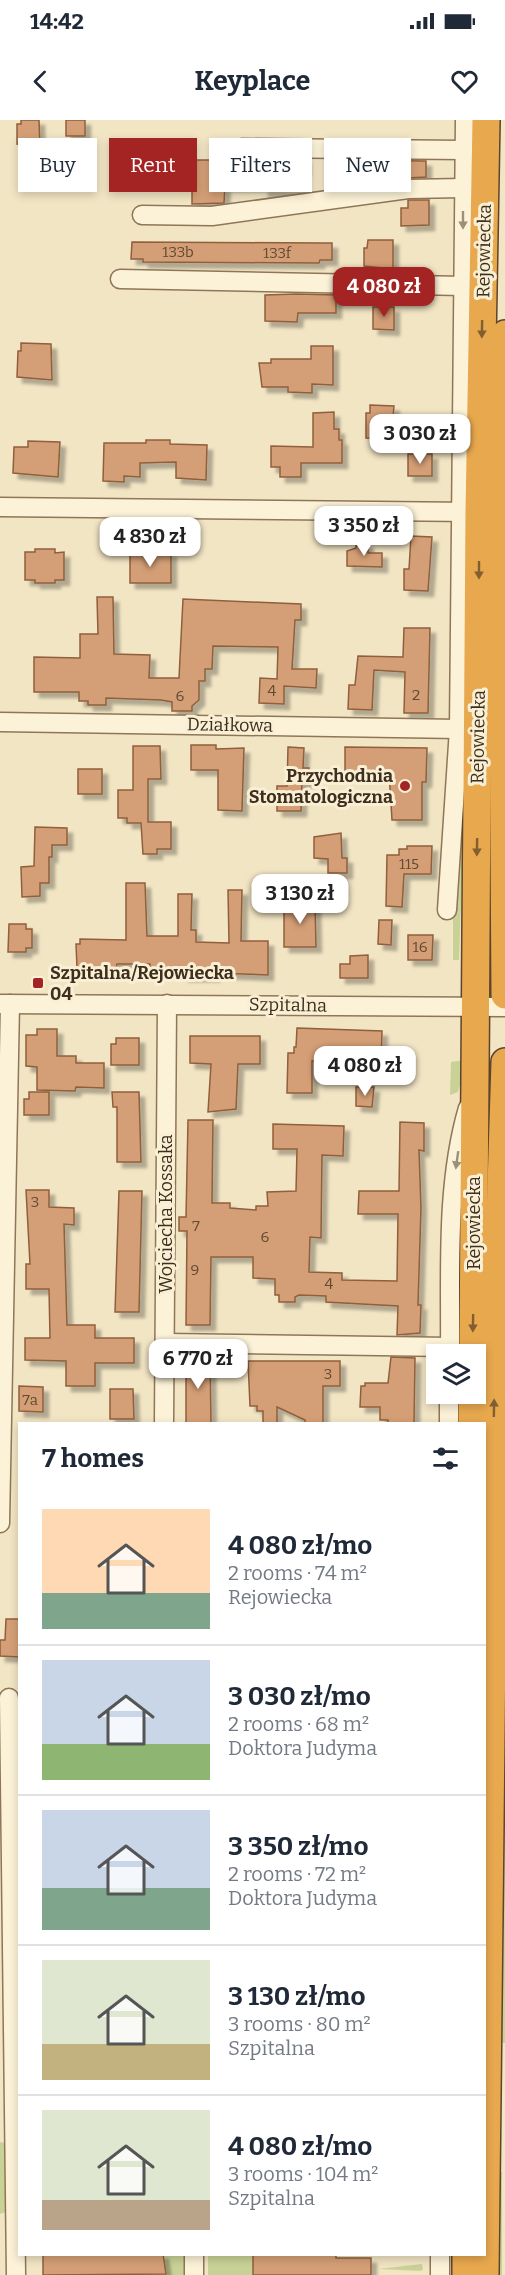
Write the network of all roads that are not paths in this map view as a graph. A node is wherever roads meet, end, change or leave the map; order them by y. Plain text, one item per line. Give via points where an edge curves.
1 (465, 120) edge
2 (486, 120) edge
3 (312, 149) edge
4 (464, 150) junction
5 (463, 188) junction
6 (142, 215) dead end
7 (120, 279) dead end
8 (463, 286) junction
9 (505, 334) edge
10 (0, 507) edge
11 (487, 518) edge
12 (0, 722) edge
13 (459, 729) junction
14 (505, 870) edge
15 (447, 910) dead end
16 (505, 995) edge
17 (5, 1004) edge
18 (167, 1004) junction
19 (476, 1007) junction
20 (505, 1007) edge
21 (505, 1062) edge
22 (501, 1284) edge
23 (500, 1336) edge
24 (165, 1343) junction
25 (459, 1344) edge
26 (426, 1351) edge
27 (449, 1404) edge
28 (472, 1404) edge
29 (164, 1422) edge
30 (449, 1422) edge
31 (472, 1422) edge
32 (0, 1523) edge
33 (9, 1698) dead end
34 (10, 1793) edge
35 (486, 2212) edge
36 (12, 2220) edge
37 (194, 2256) edge
38 (440, 2256) edge
39 (466, 2256) edge
40 (485, 2256) edge
41 (16, 2275) edge
42 (194, 2275) edge
43 (440, 2275) edge
44 (466, 2275) edge
45 (485, 2275) edge

1 - 4 street
2 -> 11 highway, Rejowiecka
3 - 4 street
4 - 5 street
5 - 6 street via 408,189 212,216
5 -> 8 street
7 - 8 street
8 - 11 street
9 - 11 highway, Rejowiecka
10 - 11 street
11 - 13 street
11 - 14 highway, Rejowiecka
11 -> 19 highway, Rejowiecka
12 - 13 street, Działkowa
13 - 15 street
14 - 16 highway, Rejowiecka
17 - 18 street, Szpitalna
17 - 32 street
18 - 19 street, Szpitalna
18 - 24 street, Wojciecha Kossaka
19 - 20 street, Szpitalna
19 -> 25 highway, Rejowiecka
21 - 22 highway, Rejowiecka
22 - 23 highway, Rejowiecka
35 -> 23 highway, Rejowiecka
24 - 26 street
24 - 29 street, Wojciecha Kossaka
27 - 30 street
28 - 31 highway
33 - 34 street
34 - 36 street
36 - 41 street
37 - 42 street
38 - 43 street
39 - 44 highway
45 -> 40 highway, Rejowiecka

